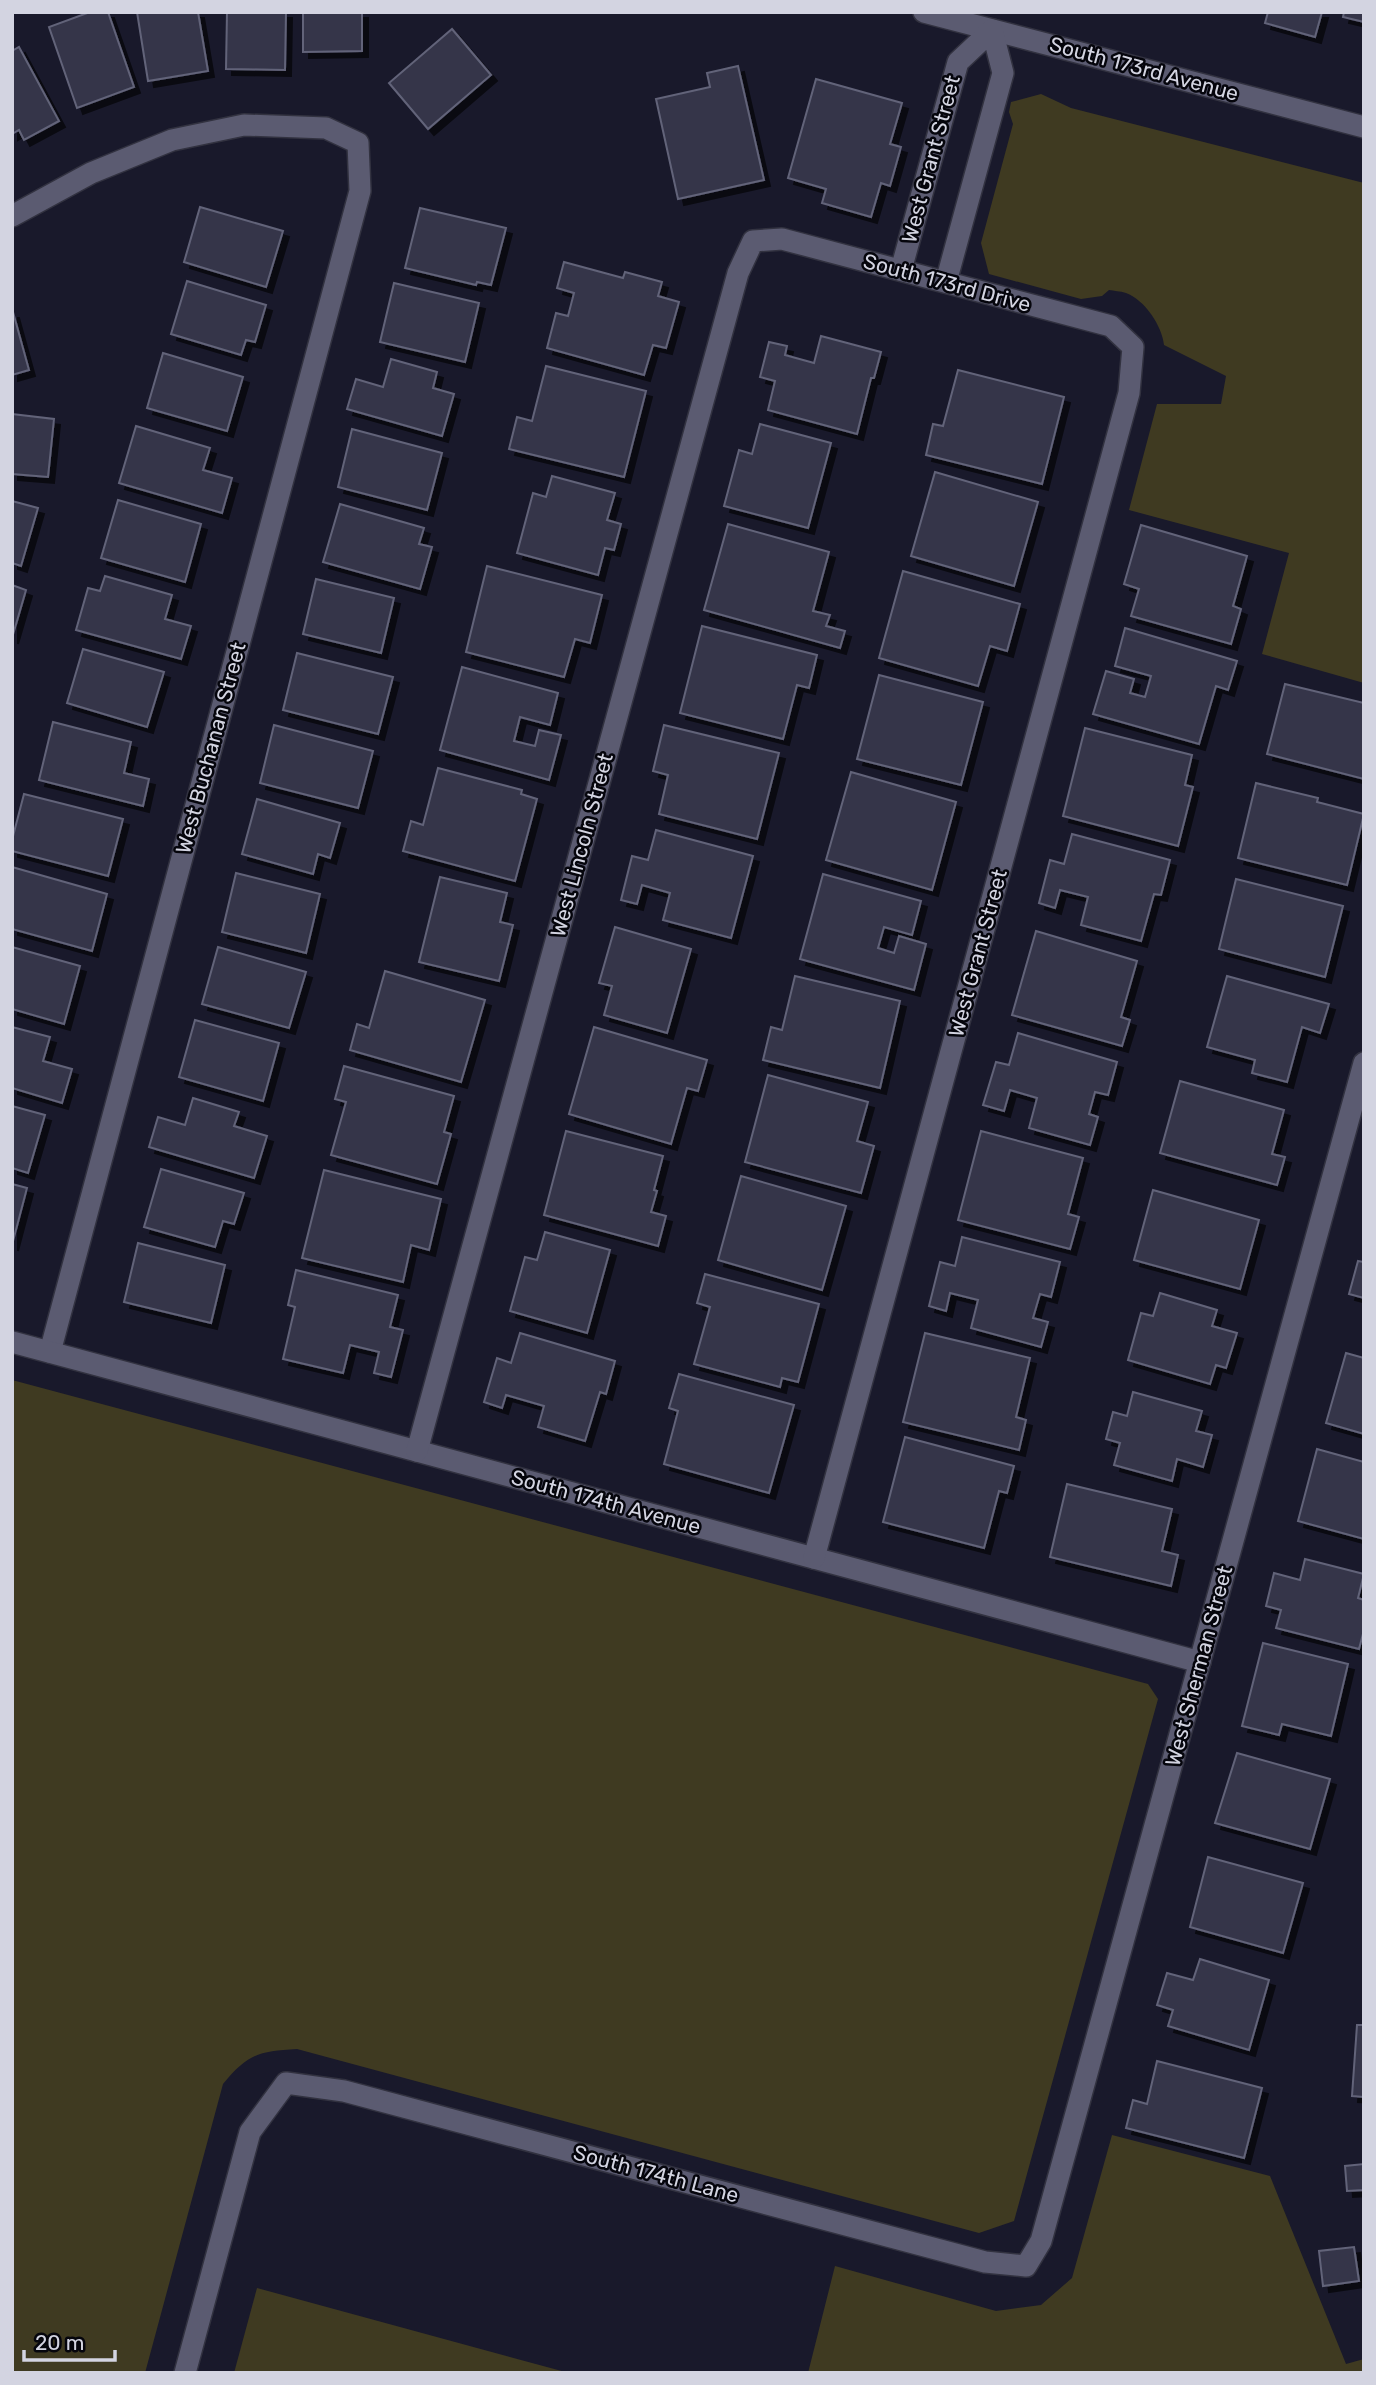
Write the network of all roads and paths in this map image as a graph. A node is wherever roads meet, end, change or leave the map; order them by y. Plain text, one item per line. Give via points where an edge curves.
1 (925, 12) edge
2 (992, 30) junction
3 (1364, 127) edge
4 (12, 216) edge
5 (753, 241) joint
6 (901, 270) junction
7 (946, 282) junction
8 (1133, 347) joint
9 (1364, 1063) edge
10 (12, 1342) edge
11 (50, 1352) junction
12 (417, 1451) junction
13 (814, 1558) junction
14 (1200, 1662) junction
15 (1026, 2266) joint
16 (185, 2373) edge

1 - 2 street, South 173rd Avenue
2 - 3 street, South 173rd Avenue
2 - 6 street, West Grant Street via 958,62
2 - 7 street via 1003,73
4 - 11 street, West Buchanan Street via 91,173 172,140 244,125 326,128 358,143 360,191
5 - 6 street, South 173rd Drive via 782,239
5 - 12 street, West Lincoln Street via 738,273
6 - 7 street, South 173rd Drive
7 - 8 street, South 173rd Drive via 1111,326
8 - 13 street, West Grant Street via 1129,393
9 - 14 street, West Sherman Street
10 - 11 street, South 174th Avenue
11 - 12 street, South 174th Avenue
12 - 13 street, South 174th Avenue
13 - 14 street, South 174th Avenue
14 - 15 street, West Sherman Street via 1041,2241
15 - 16 street, South 174th Lane via 985,2262 344,2091 286,2083 250,2132

